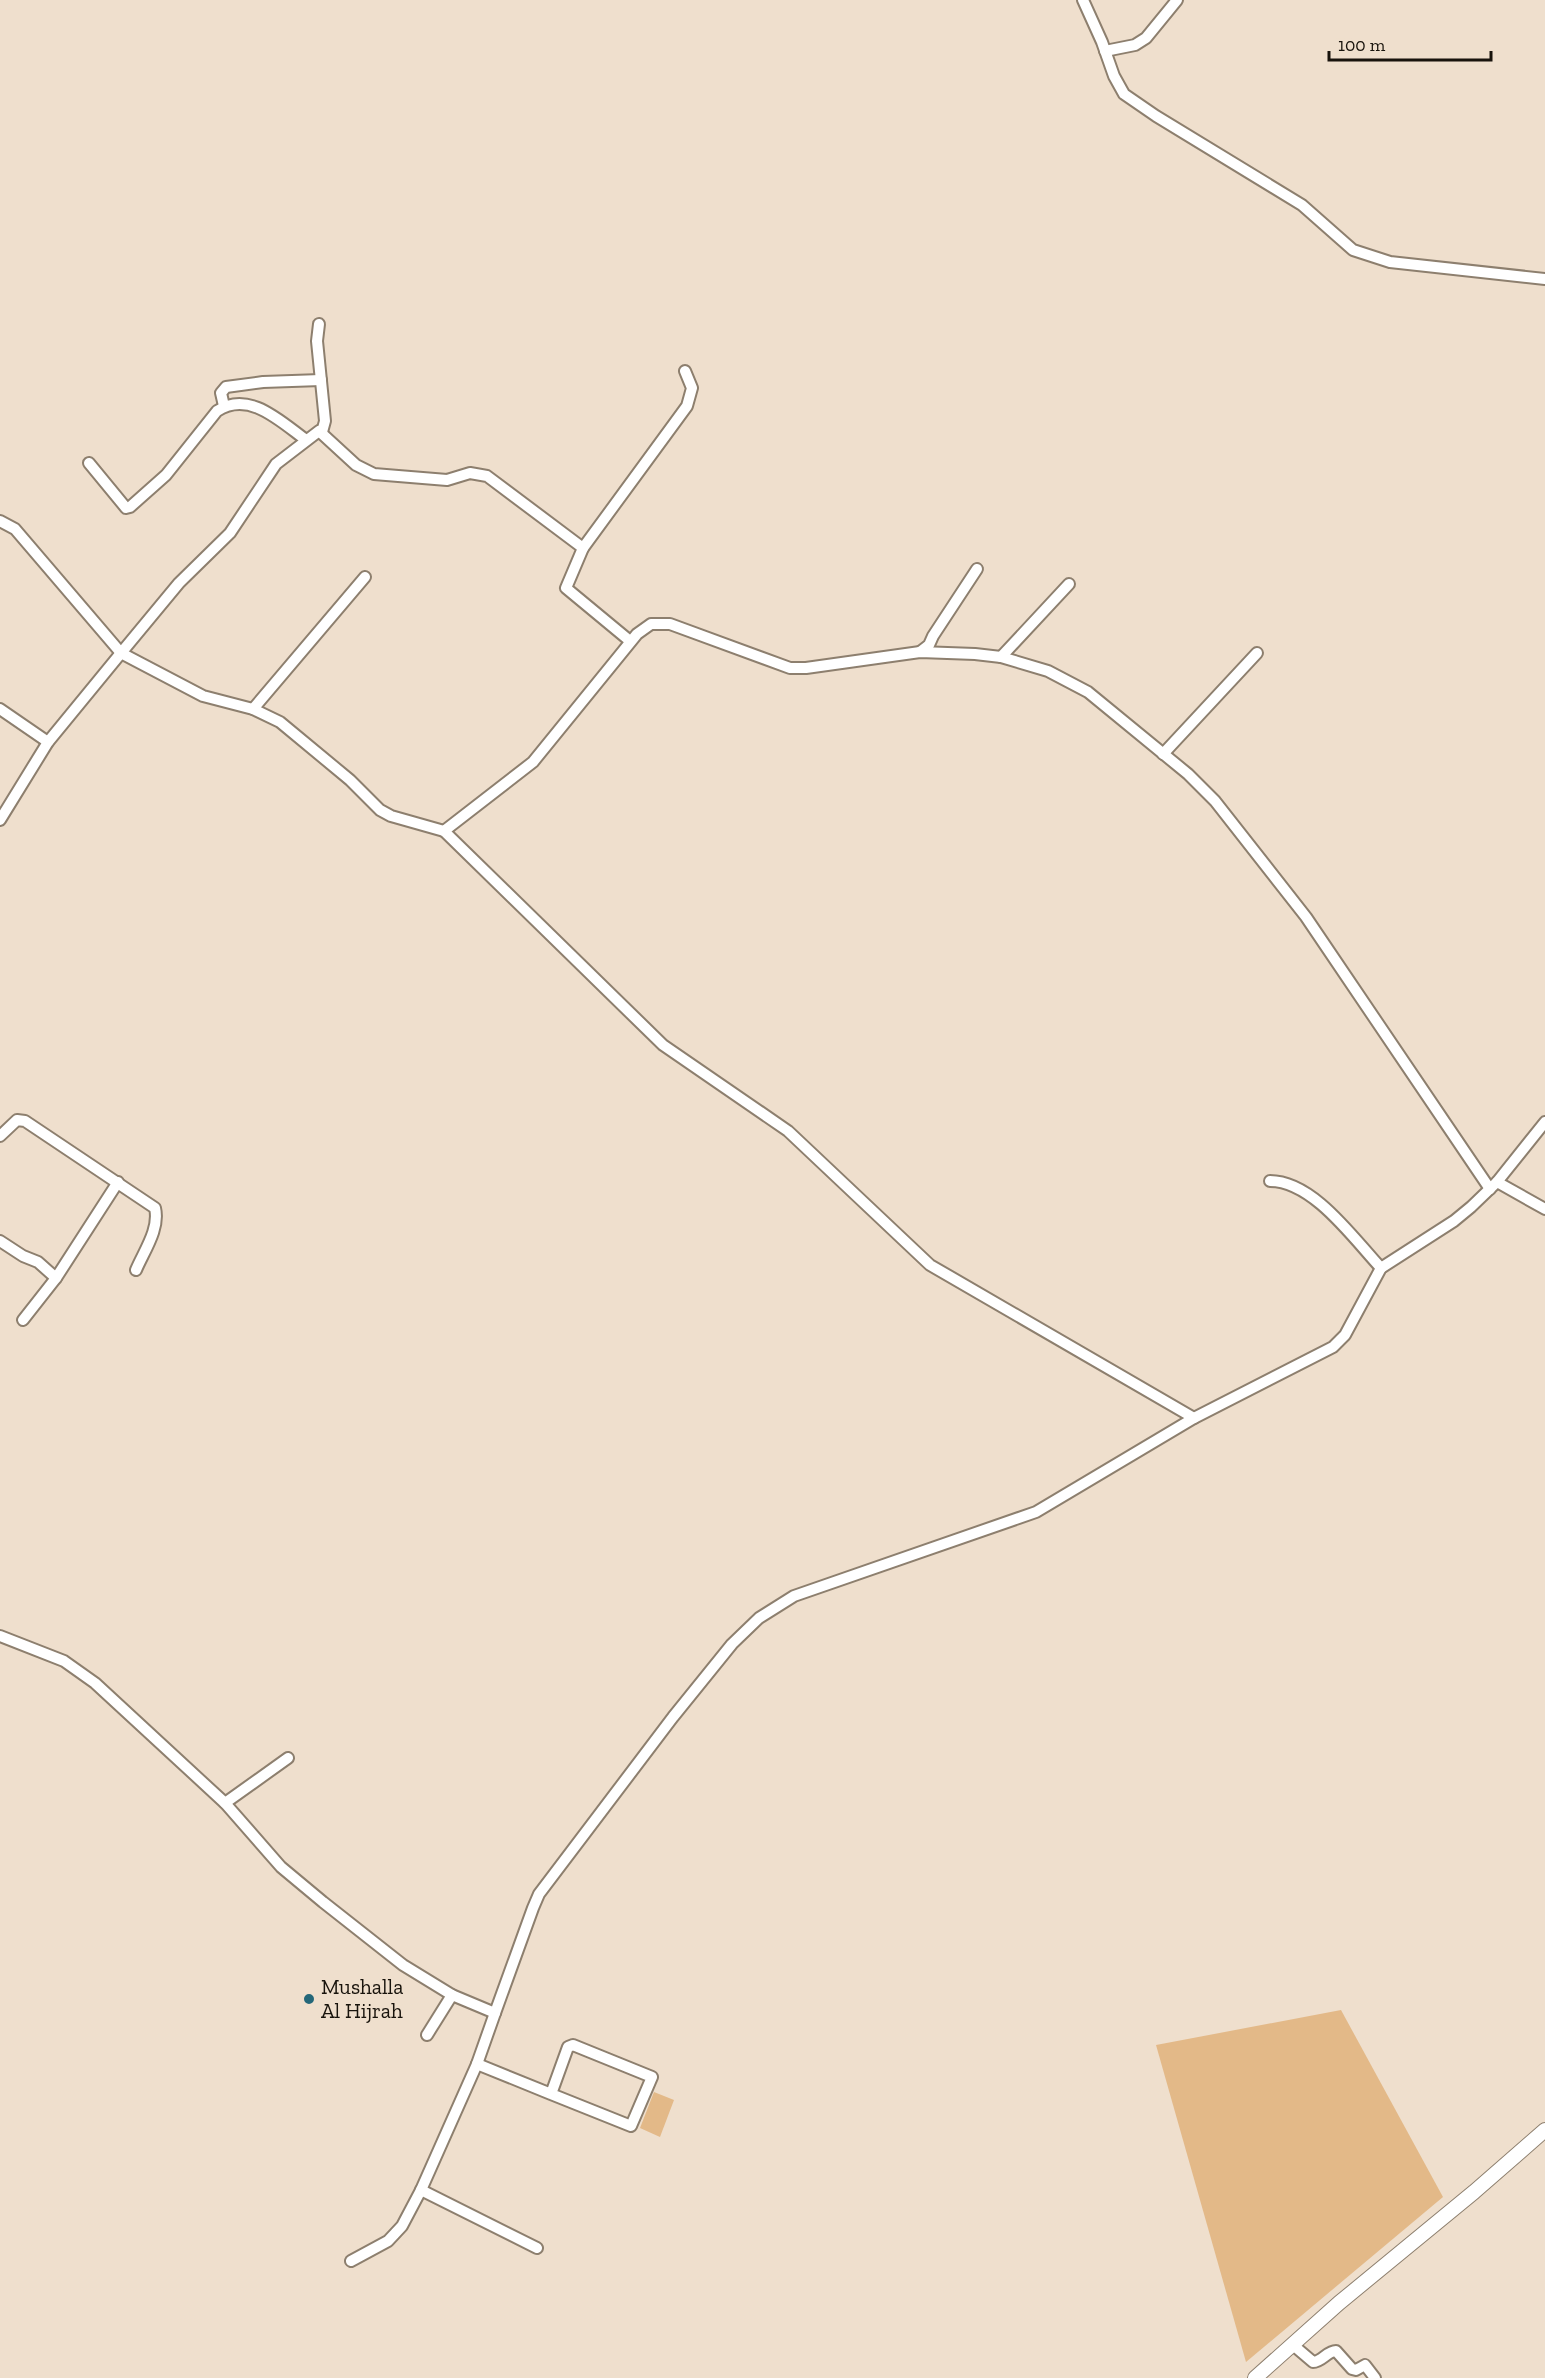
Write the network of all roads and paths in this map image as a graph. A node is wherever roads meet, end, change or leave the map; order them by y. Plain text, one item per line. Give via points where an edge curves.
1 (1083, 0) edge
2 (1177, 0) edge
3 (1105, 51) junction
4 (1545, 279) edge
5 (319, 324) dead end
6 (685, 371) dead end
7 (321, 380) junction
8 (224, 406) junction
9 (322, 432) junction
10 (306, 440) junction
11 (88, 463) dead end
12 (0, 522) edge
13 (583, 548) junction
14 (977, 569) dead end
15 (365, 578) dead end
16 (1068, 584) dead end
17 (630, 641) junction
18 (920, 652) junction
19 (121, 653) junction
20 (1257, 653) dead end
21 (1001, 657) junction
22 (0, 709) edge
23 (253, 709) junction
24 (48, 742) junction
25 (1163, 754) junction
26 (0, 820) edge
27 (444, 831) junction
28 (1545, 1122) edge
29 (0, 1136) edge
30 (1270, 1181) dead end
31 (118, 1182) junction
32 (1493, 1185) junction
33 (1545, 1209) edge
34 (0, 1241) edge
35 (1382, 1268) junction
36 (136, 1270) dead end
37 (56, 1278) junction
38 (23, 1320) dead end
39 (1194, 1418) junction
40 (0, 1636) edge
41 (288, 1758) dead end
42 (225, 1803) junction
43 (452, 1995) junction
44 (495, 2013) junction
45 (427, 2035) dead end
46 (477, 2064) junction
47 (551, 2094) junction
48 (1545, 2130) edge
49 (421, 2190) junction
50 (537, 2248) dead end
51 (351, 2261) dead end
52 (1293, 2344) junction
53 (1255, 2378) edge
54 (1375, 2378) edge

1 - 3 street
2 - 3 street via 1146,38 1135,45
3 - 4 street via 1124,94 1302,205 1353,250 1390,262
5 - 7 street
6 - 13 street via 692,388 687,406
7 - 8 street via 263,381 226,387 221,393
7 - 9 street via 325,421
8 - 10 street via 246,403 257,407
8 - 11 street via 166,475 130,507 123,507
9 - 10 street via 316,431
9 - 13 street via 356,465 374,474 447,480 470,473 487,476
10 - 19 street via 276,464 230,533 179,583
12 - 19 street via 15,529
13 - 17 street via 566,588
14 - 18 street via 929,645
15 - 23 street
16 - 21 street
17 - 18 street via 651,624 670,624 796,669
17 - 27 street via 533,762
18 - 21 street
19 - 23 street via 203,696
19 - 24 street
20 - 25 street
21 - 25 street via 1048,671 1088,692
22 - 24 street
23 - 27 street via 294,732 386,814
24 - 26 street
25 - 32 street via 1215,801 1284,886
27 - 39 street via 663,1045 788,1131 930,1265
28 - 32 street
29 - 31 street via 17,1120 25,1121
30 - 35 street via 1290,1184 1312,1196
31 - 36 street via 155,1208 157,1216
31 - 37 street
32 - 33 street
32 - 35 street via 1454,1221
34 - 37 street via 38,1262
35 - 39 street via 1339,1342
37 - 38 street
39 - 44 street via 1036,1512 794,1596 759,1618 732,1644 673,1717 539,1894
40 - 42 street via 64,1661 95,1683
41 - 42 street
42 - 43 street via 280,1867 383,1951
43 - 44 street
43 - 45 street
44 - 46 street
46 - 47 street
46 - 49 street
47 - 47 street via 568,2047 573,2045 652,2077 631,2126
48 - 52 street
49 - 50 street
49 - 51 street via 395,2235
52 - 53 street
52 - 54 street via 1313,2362 1336,2351 1352,2369 1365,2365

